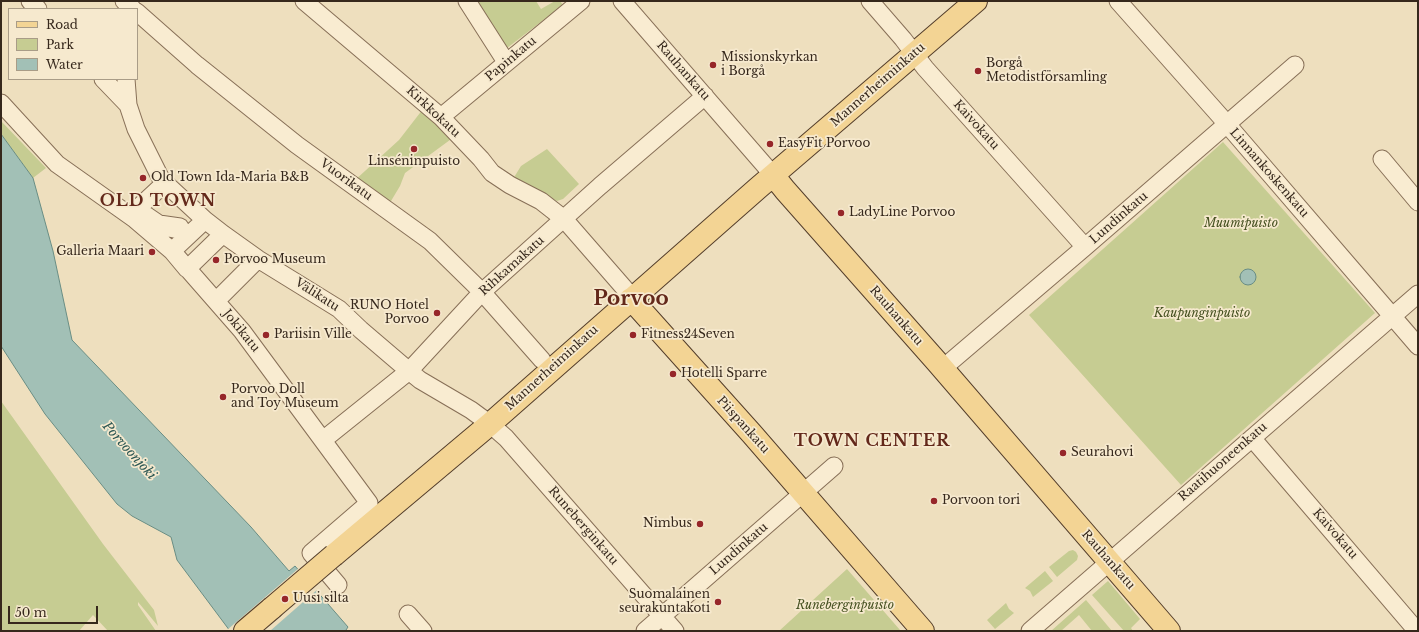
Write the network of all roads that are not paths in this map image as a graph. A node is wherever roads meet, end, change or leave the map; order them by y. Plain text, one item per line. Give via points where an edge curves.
1 (124, 1) edge
2 (304, 1) edge
3 (467, 1) edge
4 (581, 1) edge
5 (622, 1) edge
6 (870, 1) edge
7 (976, 1) edge
8 (1118, 1) edge
9 (132, 8) edge
10 (138, 13) edge
11 (915, 54) junction
12 (506, 62) junction
13 (1295, 65) dead end
14 (104, 80) edge
15 (126, 80) edge
16 (704, 96) junction
17 (1, 103) edge
18 (128, 105) junction
19 (441, 117) junction
20 (1227, 124) junction
21 (1382, 159) dead end
22 (773, 175) junction
23 (165, 183) junction
24 (1418, 202) edge
25 (131, 216) junction
26 (564, 219) junction
27 (205, 220) junction
28 (223, 234) junction
29 (1085, 247) junction
30 (172, 251) junction
31 (258, 259) junction
32 (187, 269) junction
33 (482, 292) junction
34 (1418, 294) edge
35 (631, 299) junction
36 (216, 301) junction
37 (1392, 316) junction
38 (1418, 346) edge
39 (542, 360) dead end
40 (942, 369) junction
41 (409, 372) junction
42 (490, 424) junction
43 (1252, 438) junction
44 (323, 440) junction
45 (834, 466) dead end
46 (803, 493) junction
47 (1109, 561) junction
48 (338, 585) dead end
49 (408, 614) dead end
50 (662, 616) junction
51 (245, 631) edge
52 (423, 631) edge
53 (645, 631) edge
54 (675, 631) edge
55 (923, 631) edge
56 (1030, 631) edge
57 (1169, 631) edge
58 (1418, 631) edge

1 - 9 street
2 - 19 street, Kirkkokatu
3 - 12 street
4 - 12 street, Papinkatu
5 - 16 street, Rauhankatu
6 - 11 street, Kaivokatu
7 - 11 main road, Mannerheiminkatu
8 - 20 street, Linnankoskenkatu
10 - 33 street, Vuorikatu via 197,65 297,145 430,241
11 - 22 main road, Mannerheiminkatu
11 - 29 street, Kaivokatu
12 - 19 street, Papinkatu
13 - 20 street, Lundinkatu
14 - 18 street
15 - 18 street
16 - 22 street, Rauhankatu
16 - 26 street, Rihkamakatu
17 - 25 street via 57,164
18 - 23 street via 136,129
19 - 26 street, Kirkkokatu via 492,174 541,201
20 - 29 street, Lundinkatu
20 - 37 street, Linnankoskenkatu
21 - 24 street
22 - 35 main road, Mannerheiminkatu
22 - 40 main road, Rauhankatu
23 - 25 street via 137,209 159,224 180,227 180,230 158,226 135,210
23 - 27 street
25 - 30 street, Jokikatu
26 - 33 street, Rihkamakatu
26 - 35 street, Piispankatu
27 - 28 street, Välikatu
27 - 30 street
28 - 31 street, Välikatu
28 - 32 street
29 - 40 street, Lundinkatu
30 - 32 street, Jokikatu
31 - 36 street
31 - 41 street, Välikatu via 339,309
32 - 36 street, Jokikatu
33 - 39 street, Vuorikatu
33 - 41 street, Rihkamakatu
34 - 37 street, Raatihuoneenkatu
35 - 42 main road, Mannerheiminkatu
35 - 46 main road, Piispankatu
36 - 44 street, Jokikatu via 242,331
37 - 38 street, Linnankoskenkatu
37 - 43 street, Raatihuoneenkatu
40 - 47 main road, Rauhankatu
41 - 42 street, Välikatu
41 - 44 street, Rihkamakatu
42 - 50 street, Runeberginkatu via 506,438
42 - 51 main road, Mannerheiminkatu, bridge
43 - 47 street, Raatihuoneenkatu
43 - 58 street, Kaivokatu
44 - 48 street, Jokikatu via 369,503 311,553
45 - 46 street, Lundinkatu
46 - 50 street, Lundinkatu
46 - 55 main road, Piispankatu
47 - 56 street, Raatihuoneenkatu
47 - 57 main road, Rauhankatu
49 - 52 street
50 - 53 street, Lundinkatu
50 - 54 street, Runeberginkatu

